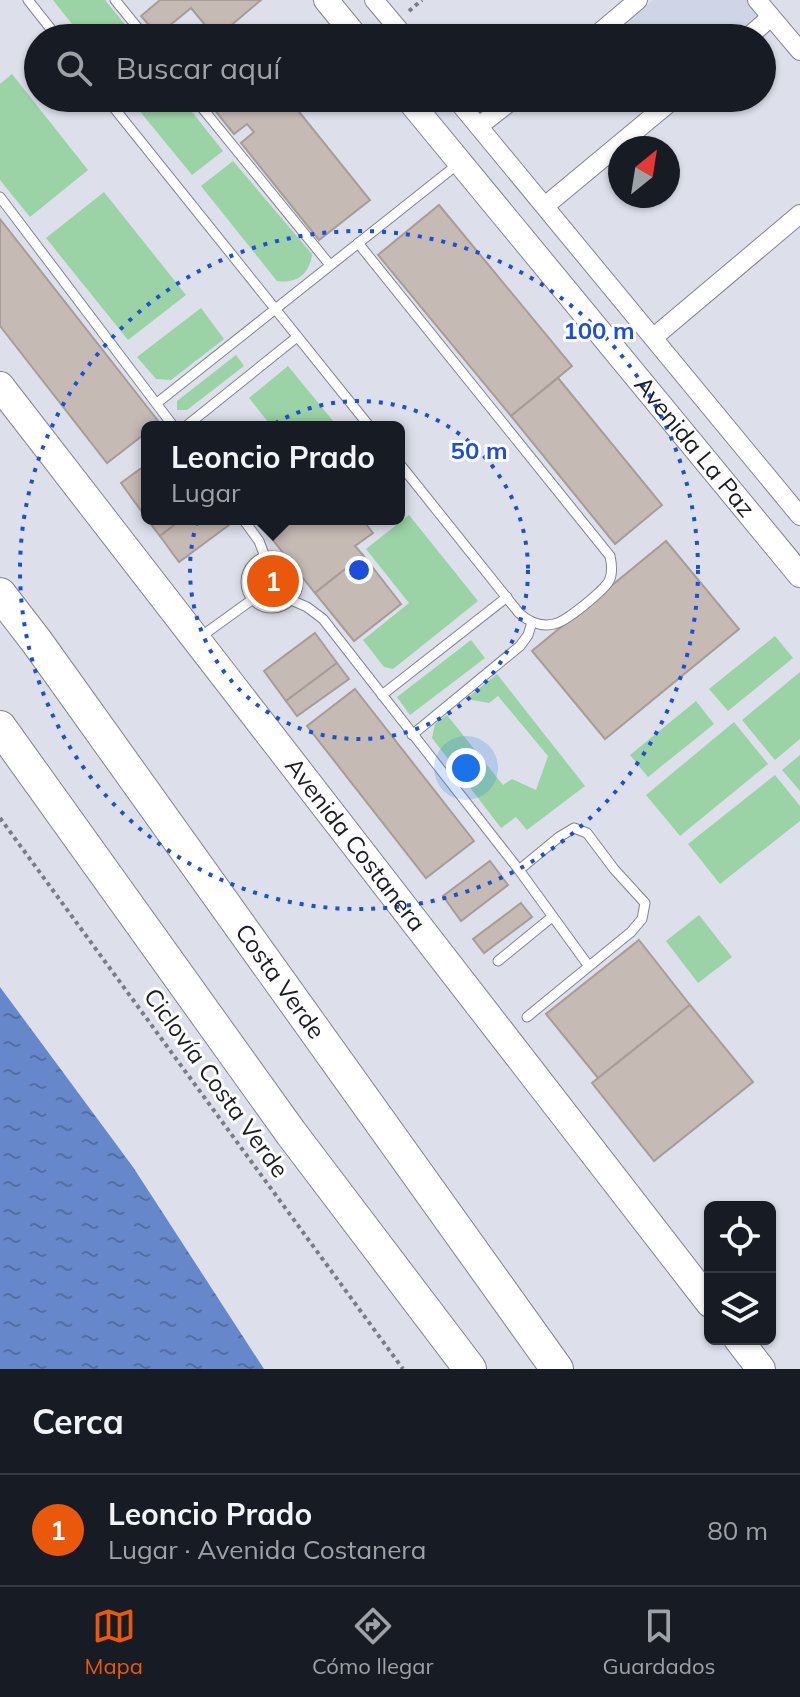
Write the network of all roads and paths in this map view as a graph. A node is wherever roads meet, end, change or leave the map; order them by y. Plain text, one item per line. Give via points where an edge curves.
1 (28, 0) edge
2 (115, 0) edge
3 (326, 0) edge
4 (374, 0) edge
5 (638, 0) edge
6 (757, 0) edge
7 (771, 17) junction
8 (47, 24) edge
9 (135, 24) edge
10 (346, 24) edge
11 (394, 24) edge
12 (610, 24) edge
13 (763, 24) edge
14 (800, 51) edge
15 (117, 112) edge
16 (205, 112) edge
17 (419, 112) edge
18 (467, 112) edge
19 (497, 112) edge
20 (658, 112) edge
21 (479, 126) junction
22 (460, 162) junction
23 (0, 197) edge
24 (545, 206) junction
25 (800, 214) edge
26 (358, 243) junction
27 (330, 265) junction
28 (275, 309) junction
29 (297, 337) junction
30 (654, 337) junction
31 (0, 386) edge
32 (157, 403) junction
33 (170, 421) edge
34 (192, 421) edge
35 (365, 421) edge
36 (405, 470) edge
37 (800, 516) edge
38 (247, 525) edge
39 (265, 557) junction
40 (800, 575) edge
41 (0, 594) edge
42 (507, 597) junction
43 (253, 599) junction
44 (291, 600) junction
45 (0, 615) edge
46 (532, 622) junction
47 (197, 640) junction
48 (37, 642) junction
49 (382, 695) junction
50 (0, 727) edge
51 (412, 735) junction
52 (0, 818) edge
53 (519, 870) junction
54 (552, 917) junction
55 (498, 961) dead end
56 (588, 965) junction
57 (527, 1017) dead end
58 (704, 1295) edge
59 (743, 1345) edge
60 (403, 1369) edge
61 (470, 1369) edge
62 (557, 1369) edge
63 (761, 1369) edge

1 - 8 lane
2 - 9 lane
3 - 10 street
4 - 11 street
5 - 12 street
6 - 7 street
7 - 13 street
7 - 14 street
15 - 28 lane
16 - 27 lane
17 - 22 street, Avenida La Paz
18 - 21 street, Avenida La Paz
19 - 21 street
20 - 24 street
21 - 24 street, Avenida La Paz
22 - 26 lane
22 - 40 street, Avenida La Paz
23 - 32 lane
24 - 30 street, Avenida La Paz
25 - 30 street
26 - 27 lane
26 - 46 lane via 610,556 612,572 605,586 562,622
27 - 28 lane
28 - 29 lane
28 - 32 lane
29 - 34 lane
29 - 35 lane
30 - 37 street, Avenida La Paz
31 - 47 main road, Avenida Costanera
32 - 33 lane
36 - 42 lane
38 - 39 lane
39 - 43 lane via 247,575
39 - 44 lane via 282,557 295,569 298,586
41 - 48 highway, Costa Verde
42 - 46 lane
42 - 49 lane
43 - 44 lane via 276,608
43 - 47 lane
44 - 49 lane via 323,619
45 - 48 highway
46 - 51 lane via 520,646
47 - 58 main road, Avenida Costanera
48 - 62 highway, Costa Verde
49 - 51 lane
50 - 61 highway via 291,1133
51 - 53 lane
52 - 60 path, Ciclovía Costa Verde
53 - 54 lane
53 - 56 lane via 574,828 587,833 645,903 642,919 631,932
54 - 55 lane
54 - 56 lane
56 - 57 lane
59 - 63 main road

